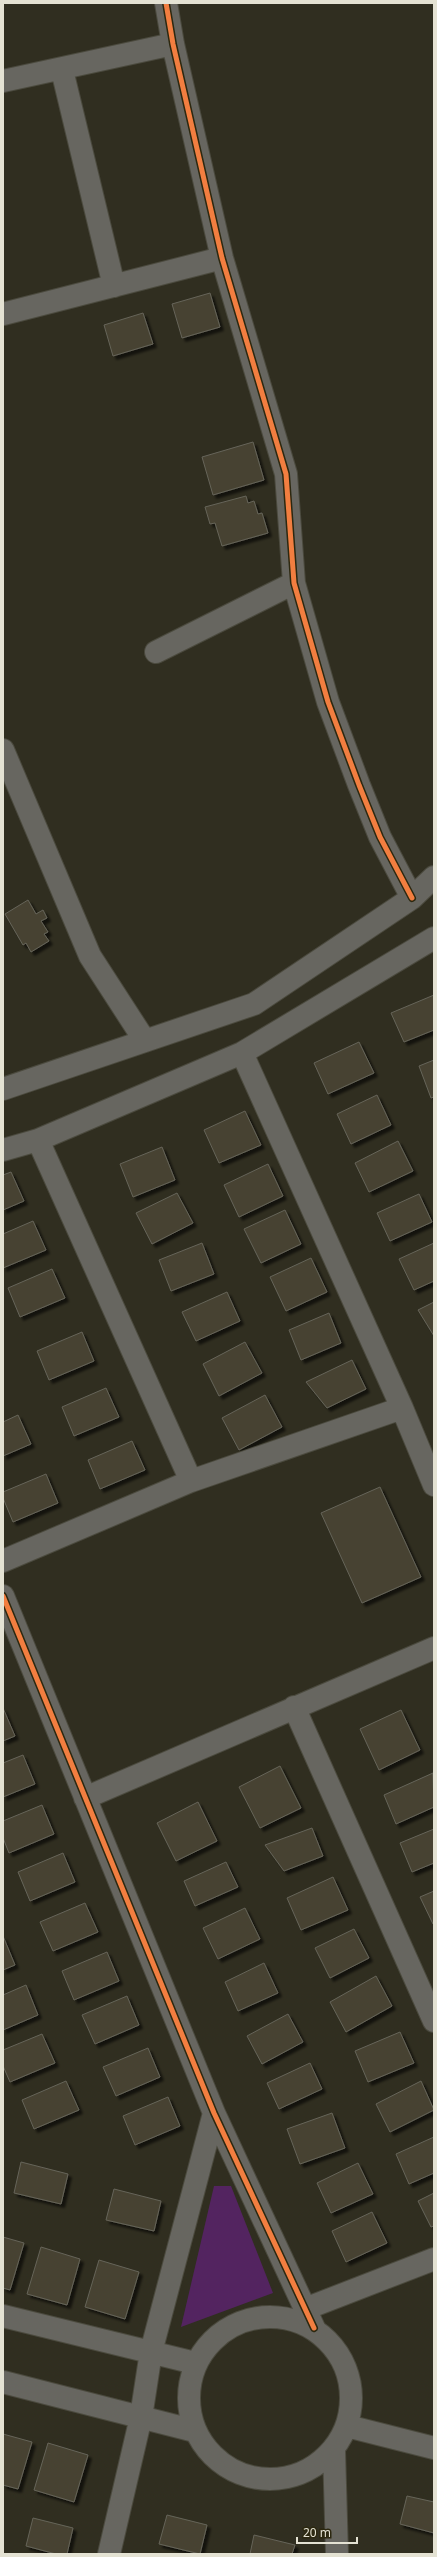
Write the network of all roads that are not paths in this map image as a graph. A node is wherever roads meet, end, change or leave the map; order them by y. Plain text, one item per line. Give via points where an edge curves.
1 (166, 3) edge
2 (173, 44) junction
3 (62, 70) junction
4 (3, 81) edge
5 (222, 258) junction
6 (114, 286) junction
7 (3, 314) edge
8 (294, 583) junction
9 (156, 652) dead end
10 (3, 750) edge
11 (434, 877) edge
12 (412, 898) junction
13 (434, 938) edge
14 (145, 1041) junction
15 (242, 1053) junction
16 (3, 1089) edge
17 (38, 1140) junction
18 (3, 1150) edge
19 (402, 1408) junction
20 (190, 1481) junction
21 (434, 1485) edge
22 (3, 1561) edge
23 (3, 1596) edge
24 (434, 1648) edge
25 (294, 1707) junction
26 (85, 1798) junction
27 (434, 2021) edge
28 (214, 2113) junction
29 (434, 2259) edge
30 (305, 2309) junction
31 (3, 2316) edge
32 (314, 2328) junction
33 (151, 2352) junction
34 (195, 2363) junction
35 (3, 2382) edge
36 (142, 2417) junction
37 (348, 2426) junction
38 (195, 2431) junction
39 (434, 2448) edge
40 (334, 2450) junction
41 (109, 2554) edge
42 (337, 2554) edge

1 - 2 street
2 - 3 street
2 - 5 street
3 - 4 street
3 - 6 street
5 - 6 street
5 - 8 street via 286,474
6 - 7 street
8 - 9 street
8 - 12 street via 328,702 380,837
10 - 14 street via 90,956
11 - 12 street
12 - 14 street via 254,1004
13 - 15 street
14 - 16 street
15 - 17 street
15 - 19 street
17 - 18 street
17 - 20 street
19 - 20 street
19 - 21 street
20 - 22 street
23 - 26 street
24 - 25 street
25 - 26 street
25 - 27 street
26 - 28 street
28 - 30 street
28 - 33 street
29 - 30 street
30 - 32 street
31 - 33 street
32 - 34 street via 288,2318 260,2316 234,2324 211,2340
32 - 37 street via 335,2347 348,2371 352,2399
33 - 34 street
33 - 36 street
34 - 38 street via 188,2397
35 - 36 street
36 - 38 street
36 - 41 street
37 - 39 street
37 - 40 street
38 - 40 street via 210,2454 232,2471 259,2479 287,2478 306,2471
40 - 42 street

